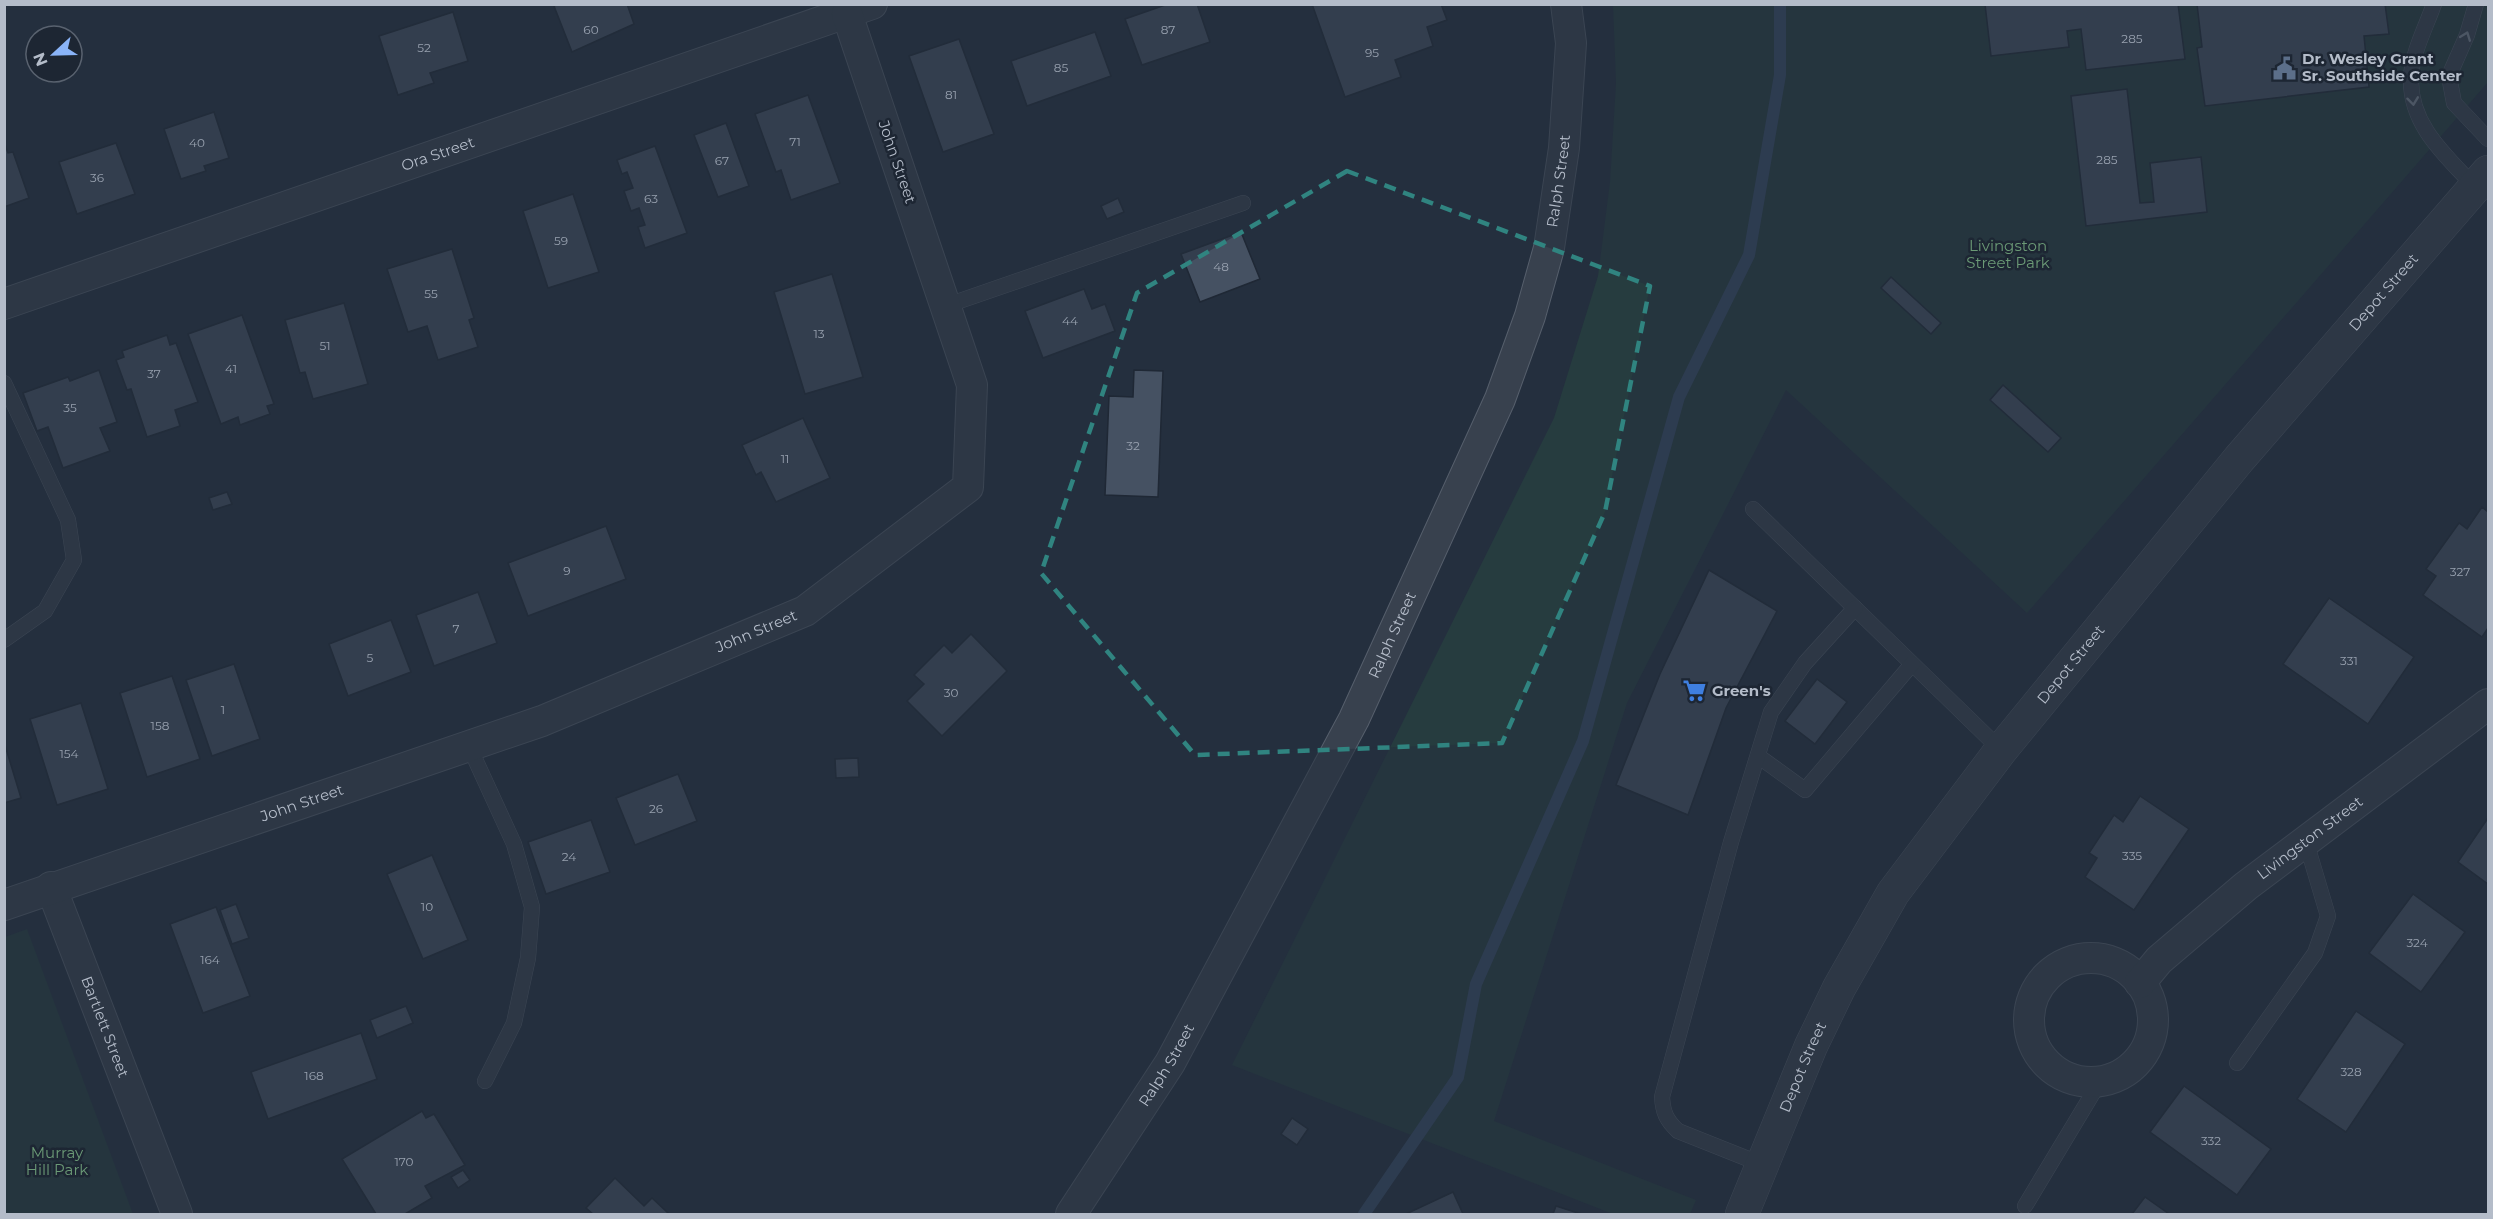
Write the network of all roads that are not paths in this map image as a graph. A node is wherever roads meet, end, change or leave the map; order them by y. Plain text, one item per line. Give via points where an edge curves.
1 (1566, 4) edge
2 (2434, 4) edge
3 (2476, 4) edge
4 (859, 9) edge
5 (2488, 139) edge
6 (2481, 179) edge
7 (1243, 203) dead end
8 (4, 304) edge
9 (945, 306) junction
10 (4, 382) edge
11 (1753, 509) dead end
12 (1855, 609) junction
13 (4, 640) edge
14 (1912, 664) junction
15 (2488, 704) edge
16 (469, 746) junction
17 (2001, 750) junction
18 (1758, 756) junction
19 (2306, 842) junction
20 (51, 887) junction
21 (4, 905) edge
22 (2140, 983) junction
23 (2237, 1063) dead end
24 (485, 1081) dead end
25 (2099, 1083) junction
26 (1761, 1164) junction
27 (2025, 1206) dead end
28 (177, 1215) edge
29 (1071, 1215) edge
30 (1742, 1215) edge

1 - 29 street, Ralph Street via 1570,43 1564,148 1549,248 1500,399 1349,730 1170,1063
2 -> 6 lane via 2410,77 2415,114 2434,144
5 -> 3 lane via 2454,103 2449,76
4 - 8 street, Ora Street
4 - 9 street, John Street
6 - 17 street, Depot Street via 2239,459
7 - 9 lane
9 - 16 street, John Street via 972,385 968,487 805,611 542,721
10 - 13 lane via 68,520 74,560 45,611
11 - 12 lane
12 - 14 lane
12 - 18 lane via 1788,685 1771,712
14 - 17 lane
14 - 18 lane via 1804,790
15 - 19 street, Livingston Street
16 - 20 street, John Street
16 - 24 lane via 514,844 532,907 528,958 514,1023
17 - 26 street, Depot Street via 1893,893 1834,998
18 - 26 lane via 1662,1097 1663,1111 1678,1131
19 - 22 street, Livingston Street via 2168,952
19 - 23 lane via 2328,916 2315,953
20 - 21 street
20 - 28 street, Bartlett Street
22 - 25 street via 2150,998 2154,1026 2145,1053 2126,1073
22 - 25 street via 2134,974 2110,960 2082,957 2056,967 2036,987 2028,1014 2031,1042 2047,1066 2071,1081
25 - 27 lane
26 - 30 street, Depot Street

